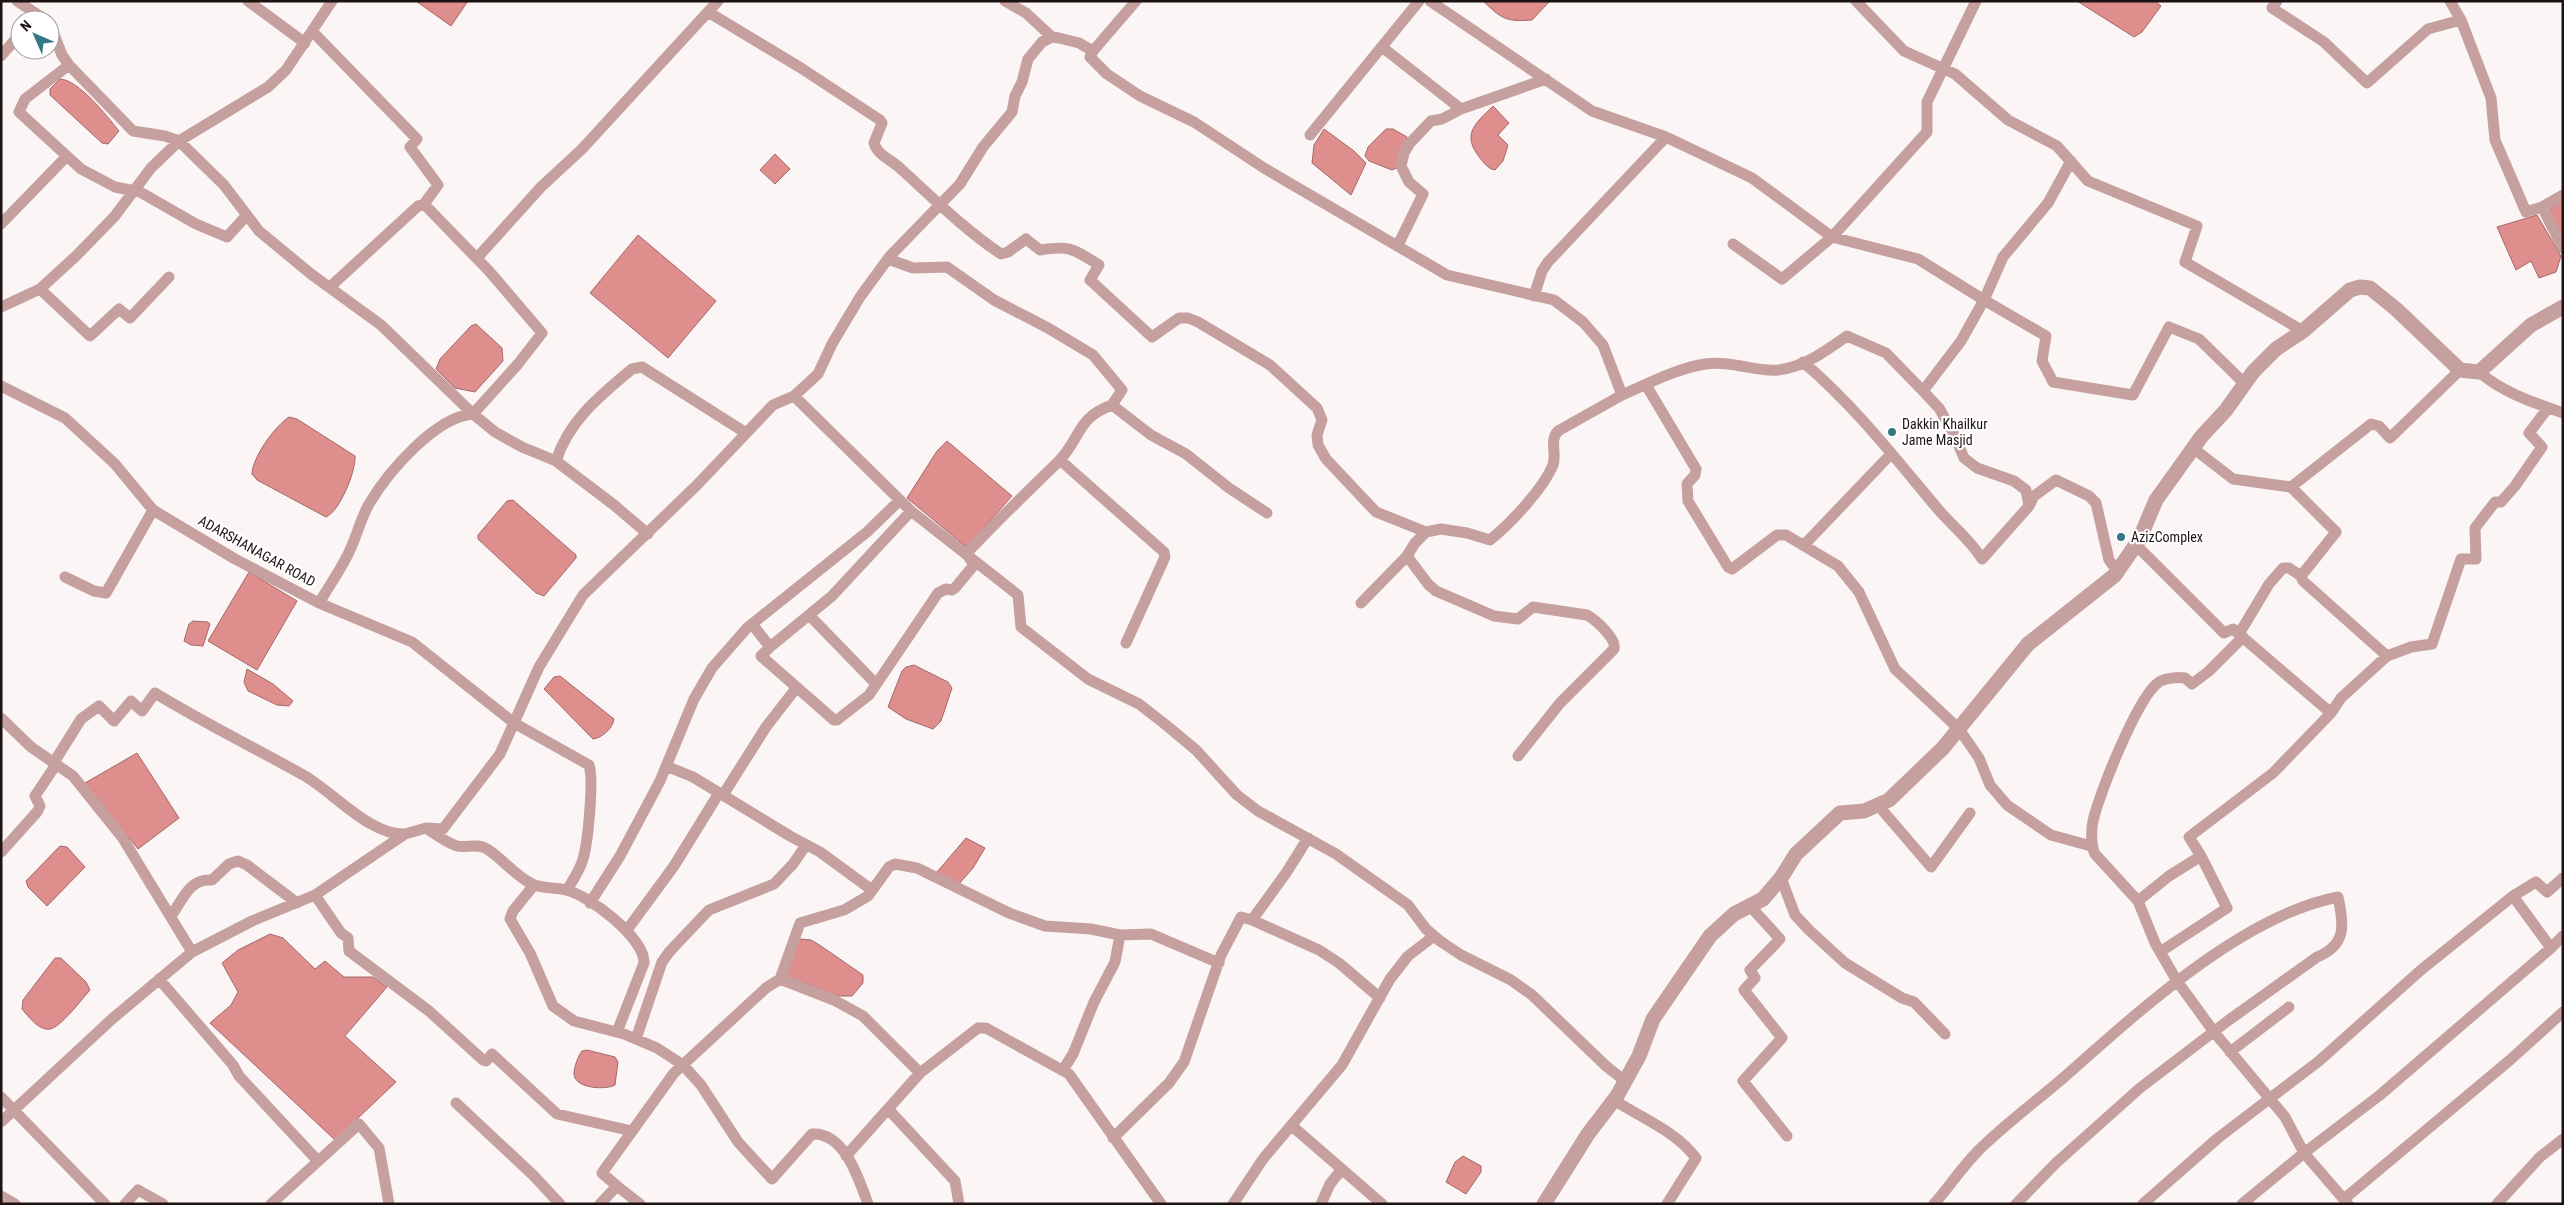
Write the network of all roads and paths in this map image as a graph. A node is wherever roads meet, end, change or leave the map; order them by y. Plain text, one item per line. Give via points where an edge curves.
1 (16, 1) edge
2 (248, 1) edge
3 (332, 1) edge
4 (718, 1) edge
5 (1005, 1) edge
6 (1136, 1) edge
7 (1419, 1) edge
8 (1430, 1) edge
9 (1856, 1) edge
10 (1976, 1) edge
11 (2277, 1) edge
12 (2455, 3) edge
13 (26, 10) edge
14 (708, 12) junction
15 (2460, 20) junction
16 (312, 31) junction
17 (1052, 37) junction
18 (305, 43) junction
19 (10, 46) edge
20 (1382, 47) junction
21 (60, 50) edge
22 (1092, 51) junction
23 (1, 56) edge
24 (69, 65) junction
25 (1942, 68) junction
26 (1546, 79) junction
27 (1461, 109) junction
28 (1310, 135) dead end
29 (1666, 138) junction
30 (179, 141) junction
31 (67, 156) junction
32 (2071, 161) junction
33 (133, 190) junction
34 (2563, 195) edge
35 (424, 204) junction
36 (939, 206) junction
37 (2542, 207) junction
38 (247, 215) junction
39 (1, 224) edge
40 (1832, 237) junction
41 (1733, 244) dead end
42 (1398, 245) junction
43 (2563, 248) edge
44 (477, 258) junction
45 (888, 259) junction
46 (169, 277) dead end
47 (330, 288) junction
48 (40, 289) junction
49 (1534, 296) junction
50 (1984, 300) junction
51 (1, 308) edge
52 (2563, 308) edge
53 (2303, 331) junction
54 (1803, 362) junction
55 (2460, 370) junction
56 (2479, 372) junction
57 (2244, 384) junction
58 (1646, 385) junction
59 (1, 386) edge
60 (1923, 391) junction
61 (1622, 394) junction
62 (794, 396) junction
63 (1112, 405) junction
64 (2548, 408) junction
65 (2563, 413) edge
66 (473, 414) junction
67 (746, 433) junction
68 (2193, 448) junction
69 (1891, 454) junction
70 (1060, 460) junction
71 (556, 462) junction
72 (2290, 487) junction
73 (900, 500) junction
74 (2029, 506) junction
75 (153, 510) junction
76 (911, 511) junction
77 (1267, 512) dead end
78 (1426, 532) junction
79 (648, 534) junction
80 (2136, 545) junction
81 (1804, 546) junction
82 (964, 551) junction
83 (1408, 556) junction
84 (2115, 575) junction
85 (2301, 576) junction
86 (66, 578) dead end
87 (319, 603) junction
88 (1361, 603) dead end
89 (810, 616) junction
90 (752, 624) junction
91 (2241, 635) junction
92 (1126, 644) dead end
93 (770, 647) junction
94 (2387, 656) junction
95 (876, 684) junction
96 (797, 687) junction
97 (2331, 713) junction
98 (1, 718) edge
99 (514, 723) junction
100 (1959, 728) junction
101 (1518, 756) dead end
102 (54, 765) junction
103 (666, 766) junction
104 (721, 794) junction
105 (1876, 804) junction
106 (1970, 814) dead end
107 (426, 828) junction
108 (405, 834) junction
109 (1308, 838) junction
110 (806, 845) junction
111 (2091, 846) junction
112 (1, 852) edge
113 (2201, 856) junction
114 (1781, 878) junction
115 (2563, 878) edge
116 (534, 885) junction
117 (567, 890) junction
118 (872, 890) junction
119 (315, 895) junction
120 (2513, 896) junction
121 (2138, 901) junction
122 (590, 902) junction
123 (297, 903) junction
124 (1750, 906) junction
125 (170, 916) junction
126 (1252, 920) junction
127 (627, 930) junction
128 (1120, 935) junction
129 (1434, 936) junction
130 (2563, 936) edge
131 (2551, 948) junction
132 (192, 952) junction
133 (2160, 952) junction
134 (1219, 963) junction
135 (159, 979) junction
136 (780, 979) junction
137 (2176, 981) junction
138 (1380, 998) junction
139 (2290, 1007) dead end
140 (2563, 1012) edge
141 (617, 1032) junction
142 (2214, 1032) junction
143 (1945, 1034) dead end
144 (636, 1039) junction
145 (2230, 1052) junction
146 (683, 1065) junction
147 (1063, 1070) junction
148 (920, 1073) junction
149 (1625, 1081) junction
150 (1, 1097) edge
151 (2269, 1098) junction
152 (1614, 1100) junction
153 (456, 1103) dead end
154 (14, 1110) junction
155 (888, 1110) junction
156 (1, 1122) edge
157 (1292, 1126) junction
158 (632, 1132) junction
159 (1787, 1136) dead end
160 (1114, 1138) junction
161 (2563, 1139) edge
162 (2304, 1152) junction
163 (846, 1156) junction
164 (318, 1161) junction
165 (1342, 1169) junction
166 (617, 1186) junction
167 (1, 1196) edge
168 (2346, 1201) edge
169 (15, 1204) edge
170 (104, 1204) edge
171 (125, 1204) edge
172 (163, 1204) edge
173 (271, 1204) edge
174 (389, 1204) edge
175 (560, 1204) edge
176 (600, 1204) edge
177 (640, 1204) edge
178 (868, 1204) edge
179 (960, 1204) edge
180 (1160, 1204) edge
181 (1234, 1204) edge
182 (1321, 1204) edge
183 (1382, 1204) edge
184 (1544, 1204) edge
185 (1667, 1204) edge
186 (1934, 1204) edge
187 (2016, 1204) edge
188 (2143, 1204) edge
189 (2242, 1204) edge
190 (2497, 1204) edge

1 - 13 street
2 - 18 street
3 - 16 street
4 - 14 street
5 - 17 street via 1026,13
6 - 22 street
7 - 20 street
8 - 26 street
9 - 25 street via 1904,51
10 - 25 street
11 - 15 street via 2272,8 2324,42 2367,83 2428,29
12 - 15 street
14 - 36 street via 880,120 882,123 874,143 876,150 896,164
14 - 44 street
15 - 37 street via 2491,98 2495,140 2526,212
16 - 18 street
16 - 35 street via 417,139 410,147 438,185
17 - 22 street via 1079,43
17 - 36 street via 1042,42 1028,59 1012,112 983,147 960,184
18 - 30 street via 286,70 268,87
19 - 23 street
20 - 27 street
20 - 28 street
21 - 24 street
22 - 42 street via 1090,58 1107,74 1140,96 1194,122 1264,168
24 - 30 street via 133,131
24 - 31 street via 25,99 19,112
25 - 32 street via 1955,74 2008,120 2057,146
25 - 40 street via 1927,102 1927,132
26 - 27 street
26 - 29 street via 1592,111
27 - 42 street via 1431,121 1404,153 1400,166 1409,182 1423,194
29 - 40 street via 1752,178
29 - 49 street via 1548,262
30 - 33 street
30 - 38 street via 224,185
31 - 33 street via 114,187
31 - 39 street
32 - 50 street via 2048,202 2003,257
32 - 53 street via 2088,181 2197,226 2185,262
33 - 38 street via 227,237
33 - 48 street via 92,240
34 - 37 street
35 - 44 street
35 - 47 street via 418,206
36 - 45 street
36 - 78 street via 969,233 1001,254 1026,239 1040,250 1062,246 1079,252 1099,265 1090,280 1152,337 1179,318 1188,318 1270,365 1316,408 1322,420 1318,444 1326,459 1376,512
37 - 43 street
38 - 47 street via 259,231
40 - 41 street via 1782,278
40 - 50 street via 1918,259
42 - 49 street via 1446,276
44 - 66 street via 542,333
45 - 62 street via 846,320 818,374
45 - 63 street via 913,268 947,267 994,300 1093,355 1122,390
46 - 48 street via 130,318 119,308 90,336
47 - 66 street via 381,326
48 - 51 street
49 - 61 street via 1554,300 1584,322 1603,346
50 - 57 street via 2046,336 2042,361 2053,382 2132,395 2169,327 2199,339
50 - 60 street via 1961,341
52 - 56 street via 2531,325
53 - 55 street via 2350,290 2370,288
53 - 57 street via 2276,349
54 - 58 street via 1778,370 1724,362 1707,364 1669,373
54 - 60 street via 1818,357 1847,336 1886,353
54 - 69 street
55 - 56 street
55 - 72 street via 2390,438 2378,426 2371,424
56 - 64 street via 2512,394
57 - 68 street
58 - 61 street
58 - 81 street via 1696,469 1687,484 1688,501 1728,566 1732,569 1777,535 1786,535
59 - 75 street, ADARSHANAGAR ROAD via 65,418 115,464
60 - 74 street via 1939,408 1964,458 1984,471 2014,481 2026,490
61 - 78 street via 1558,431 1553,442 1555,451 1549,474 1490,540 1467,533
62 - 67 street via 772,405
62 - 73 street
63 - 70 street via 1099,410 1082,424
63 - 77 street via 1151,435 1186,454 1229,488
64 - 65 street
64 - 94 street via 2529,433 2542,447 2515,486 2501,502 2494,502 2475,528 2476,559 2461,559 2432,644
66 - 71 street via 502,436
66 - 87 street via 460,415 422,440 392,474 368,504 349,552
67 - 71 street via 642,367 632,369 580,416 562,442
67 - 79 street
68 - 72 street via 2234,479
68 - 80 street via 2156,500
69 - 74 street via 1949,522 1972,543 1982,559
69 - 81 street
70 - 82 street
70 - 92 street via 1164,552
71 - 79 street
72 - 85 street via 2336,532
73 - 76 street
73 - 90 street via 867,532
74 - 84 street via 2034,496 2056,480 2089,496 2096,503
75 - 86 street via 106,593
75 - 87 street, ADARSHANAGAR ROAD via 235,559
76 - 82 street
76 - 89 street
78 - 83 street
79 - 99 street via 583,595 539,666
80 - 84 street
80 - 91 street via 2224,633 2233,629
81 - 100 street via 1838,566 1859,592 1895,669
82 - 95 street via 974,565 955,588 938,594
82 - 109 street via 1018,596 1021,626 1088,679 1139,704 1166,725 1196,750 1237,795 1258,811
83 - 88 street
83 - 101 street via 1436,591 1494,616 1518,619 1532,607 1587,615 1594,618 1614,642 1614,649 1560,703
84 - 100 street via 2028,644
85 - 91 street via 2283,568 2269,584
85 - 94 street via 2303,582
87 - 99 street, ADARSHANAGAR ROAD via 412,642
89 - 93 street
89 - 95 street
90 - 93 street
90 - 103 street via 712,668 694,699
91 - 97 street
91 - 111 street via 2210,670 2192,684 2185,678 2159,682 2144,700 2097,808
93 - 96 street via 761,656
94 - 97 street via 2341,698
95 - 96 street via 869,695 837,720
96 - 104 street via 766,726
97 - 113 street via 2273,773 2189,837
98 - 102 street
99 - 107 street via 500,754 443,829
99 - 117 street, ADARSHANAGAR ROAD via 590,768 583,860
100 - 105 street via 1889,800
100 - 111 street via 1979,758 1990,785 2007,805 2051,835
102 - 108 street via 80,719 99,706 114,721 132,700 142,711 155,693 306,777 379,828 395,835
102 - 112 street via 35,796 40,806 37,812
102 - 125 street via 73,776 122,837
103 - 104 street
103 - 122 street via 620,856
104 - 110 street
104 - 127 street via 670,873
105 - 106 street via 1931,867
105 - 114 street via 1864,811 1840,813 1796,854
107 - 108 street
107 - 116 street via 456,846 486,848
108 - 119 street
109 - 126 street
109 - 129 street via 1408,905
110 - 118 street
110 - 144 street via 774,884 709,910 670,951 662,962
111 - 121 street
113 - 121 street
113 - 133 street via 2227,908
114 - 124 street via 1763,899
114 - 143 street via 1795,915 1809,930 1845,963 1914,1002
115 - 120 street via 2547,892 2536,882
116 - 117 street
116 - 141 street via 510,919 530,953 553,1006 574,1020
117 - 122 street
118 - 128 street via 889,867 895,864 917,868 1009,913 1045,926
118 - 136 street via 868,896 844,910 800,923
119 - 123 street
119 - 158 street via 341,933 348,938 349,951 429,1011 483,1060 492,1054 556,1114
120 - 131 street
120 - 151 street via 2421,970 2319,1061
121 - 133 street
122 - 127 street
123 - 125 street via 238,861 229,864 212,880 193,882
123 - 132 street via 252,921
124 - 149 street via 1734,914 1705,944 1653,1019
124 - 159 street via 1780,939 1750,970 1755,978 1744,990 1782,1038 1743,1081
125 - 132 street
126 - 134 street via 1241,917
126 - 138 street via 1319,950
127 - 141 street via 641,948 644,963
128 - 134 street via 1159,936
128 - 147 street via 1115,962
129 - 138 street via 1408,956
129 - 149 street via 1532,995
130 - 131 street
131 - 162 street via 2380,1095
132 - 135 street
133 - 137 street
134 - 160 street via 1184,1062 1169,1083
135 - 154 street
135 - 164 street via 239,1076
136 - 146 street via 766,988
136 - 148 street via 834,1000 863,1016
137 - 142 street
137 - 142 street via 2289,912 2338,897 2343,922 2340,938 2331,951 2317,957
137 - 186 street via 1977,1152
138 - 157 street via 1342,1065
139 - 145 street
140 - 168 street
141 - 144 street
142 - 145 street
142 - 187 street via 2140,1088 2056,1163
144 - 146 street
145 - 151 street
146 - 158 street via 674,1072
146 - 163 street via 701,1085 738,1142 772,1179 812,1134 828,1136
147 - 148 street via 986,1028 978,1028
147 - 160 street
148 - 155 street via 892,1101
149 - 152 street
150 - 154 street
151 - 162 street via 2285,1117
151 - 188 street
152 - 184 street via 1588,1134
152 - 185 street via 1669,1134 1690,1149 1696,1158
153 - 175 street
154 - 156 street
154 - 170 street
155 - 163 street
155 - 179 street via 955,1182
157 - 165 street
157 - 181 street via 1263,1159
158 - 166 street via 602,1173
160 - 180 street
161 - 190 street via 2540,1158
162 - 168 street
162 - 189 street
163 - 178 street
164 - 173 street
164 - 174 street via 359,1124 379,1148
165 - 182 street via 1330,1184
165 - 183 street
166 - 176 street
166 - 177 street
167 - 169 street
171 - 172 street via 138,1190

